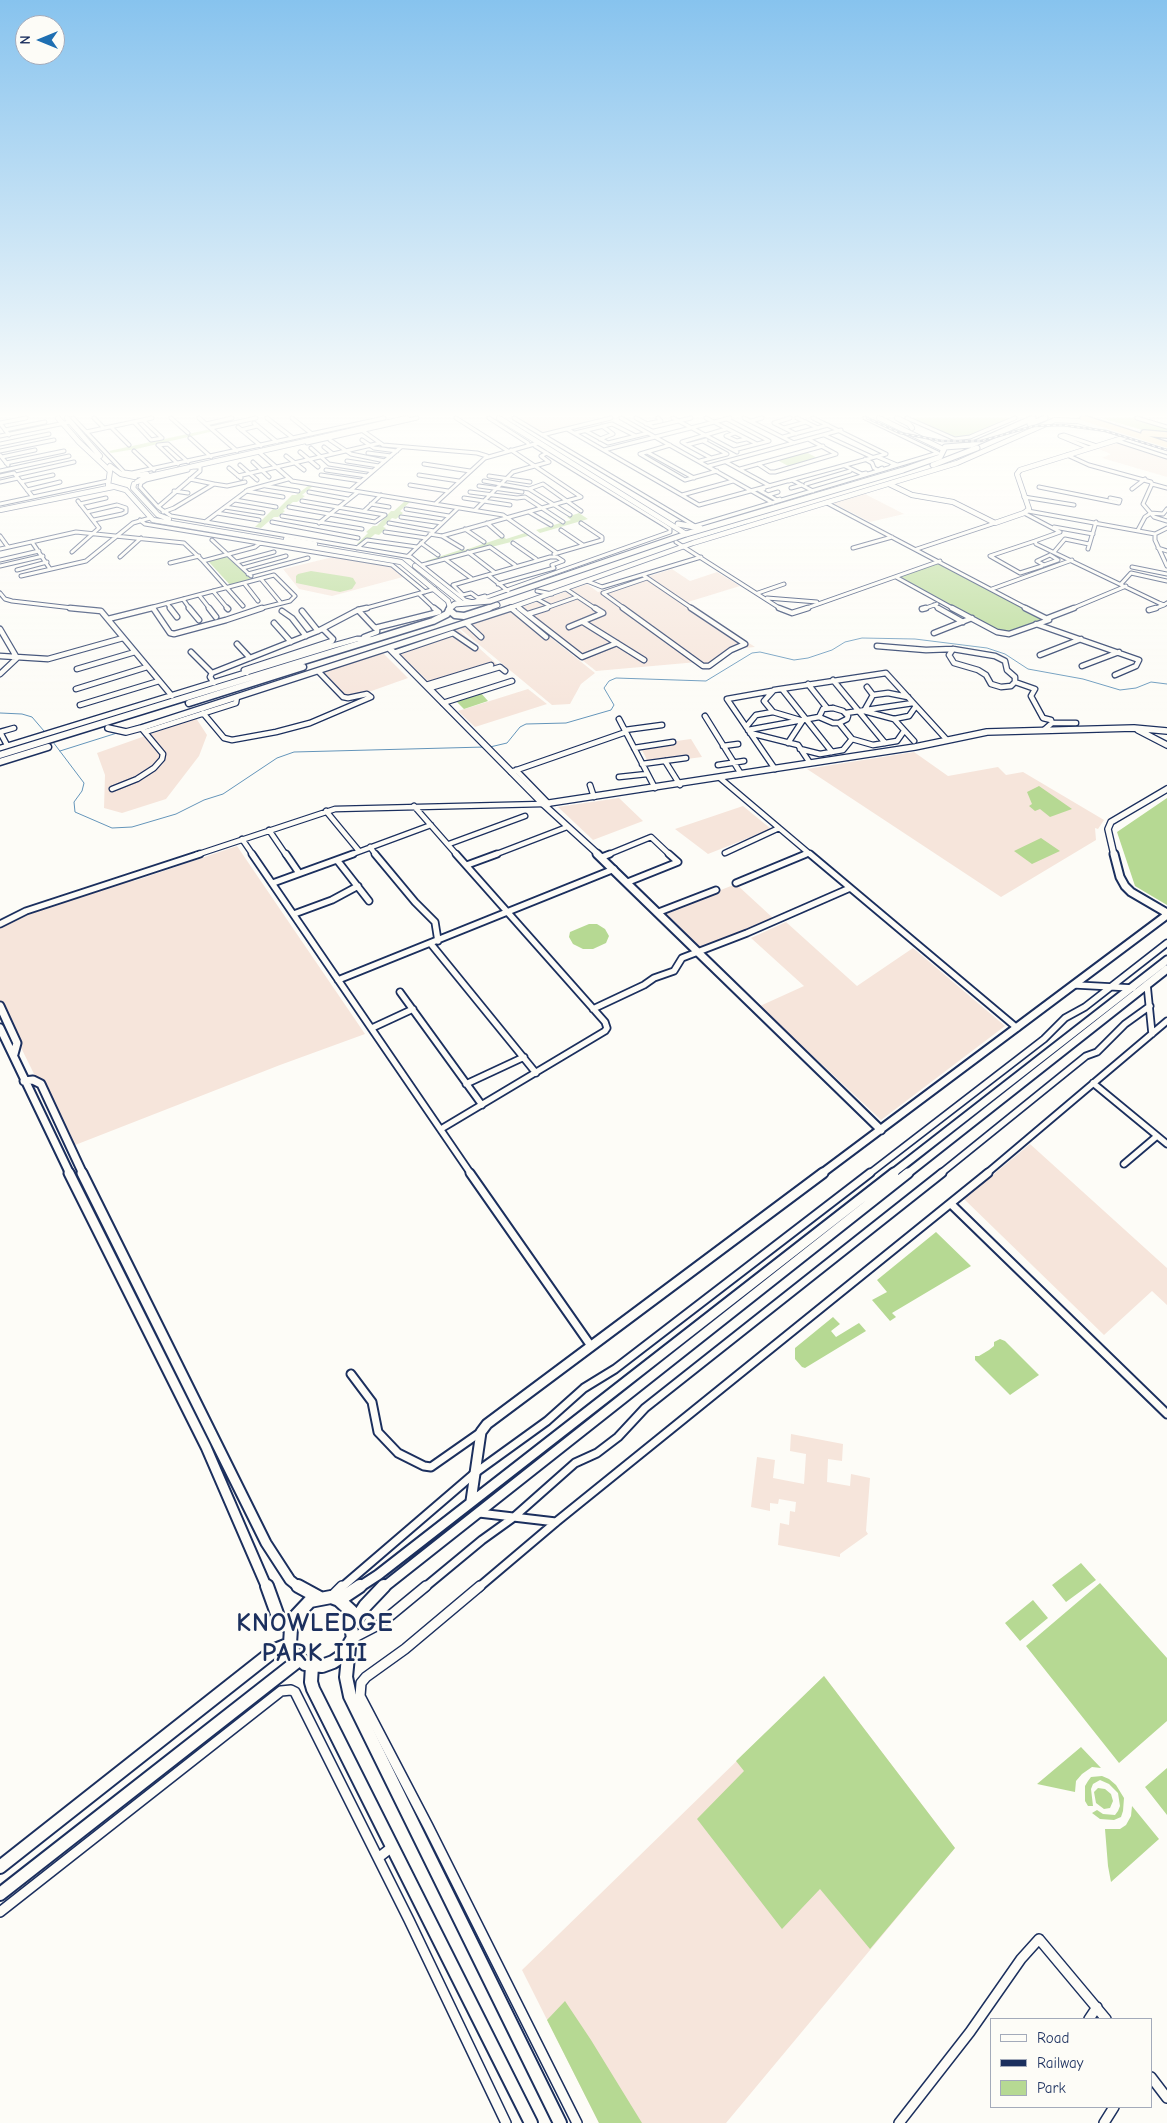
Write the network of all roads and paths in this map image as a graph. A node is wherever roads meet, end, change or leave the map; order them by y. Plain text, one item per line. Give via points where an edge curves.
1 (91, 517) edge
2 (108, 517) edge
3 (163, 517) edge
4 (177, 517) edge
5 (212, 517) edge
6 (241, 517) edge
7 (289, 517) edge
8 (326, 517) edge
9 (347, 517) edge
10 (381, 517) edge
11 (401, 517) dead end
12 (448, 517) edge
13 (511, 517) edge
14 (538, 517) edge
15 (555, 517) edge
16 (649, 517) edge
17 (661, 517) edge
18 (667, 517) edge
19 (676, 517) edge
20 (742, 517) edge
21 (747, 517) edge
22 (780, 517) edge
23 (854, 517) edge
24 (983, 517) edge
25 (1012, 517) edge
26 (1035, 517) edge
27 (1062, 517) edge
28 (1144, 517) edge
29 (1155, 517) edge
30 (150, 518) joint
31 (508, 518) junction
32 (738, 519) junction
33 (94, 520) junction
34 (140, 520) junction
35 (258, 520) dead end
36 (1167, 521) edge
37 (206, 522) junction
38 (272, 522) dead end
39 (320, 522) junction
40 (563, 522) dead end
41 (1096, 522) junction
42 (389, 523) dead end
43 (442, 523) junction
44 (995, 523) junction
45 (487, 524) junction
46 (581, 524) dead end
47 (551, 525) dead end
48 (753, 525) junction
49 (676, 526) junction
50 (711, 527) junction
51 (1052, 527) junction
52 (1167, 528) edge
53 (362, 529) dead end
54 (465, 529) junction
55 (312, 530) junction
56 (434, 530) junction
57 (561, 530) dead end
58 (1138, 530) junction
59 (384, 532) dead end
60 (94, 534) junction
61 (430, 534) junction
62 (689, 534) junction
63 (1093, 534) junction
64 (1155, 534) junction
65 (0, 536) edge
66 (119, 536) junction
67 (442, 536) junction
68 (502, 536) dead end
69 (892, 537) junction
70 (141, 538) junction
71 (358, 538) dead end
72 (426, 538) junction
73 (265, 539) junction
74 (301, 539) junction
75 (212, 540) dead end
76 (285, 541) junction
77 (674, 541) junction
78 (32, 542) junction
79 (484, 542) dead end
80 (513, 542) dead end
81 (1034, 542) junction
82 (421, 543) junction
83 (259, 544) junction
84 (1089, 544) junction
85 (583, 545) junction
86 (684, 546) junction
87 (417, 547) junction
88 (8, 548) junction
89 (357, 548) junction
90 (462, 548) dead end
91 (853, 548) dead end
92 (1158, 548) junction
93 (0, 549) edge
94 (916, 549) junction
95 (1088, 549) dead end
96 (39, 551) junction
97 (1167, 551) edge
98 (72, 552) dead end
99 (274, 552) dead end
100 (468, 552) junction
101 (1054, 552) junction
102 (557, 553) junction
103 (229, 554) junction
104 (340, 555) junction
105 (438, 555) dead end
106 (43, 556) junction
107 (199, 556) junction
108 (286, 556) dead end
109 (408, 556) junction
110 (120, 557) dead end
111 (701, 557) junction
112 (308, 558) dead end
113 (445, 559) junction
114 (536, 559) junction
115 (0, 560) edge
116 (610, 560) junction
117 (1072, 560) junction
118 (203, 561) junction
119 (47, 562) junction
120 (237, 562) junction
121 (940, 562) junction
122 (170, 563) dead end
123 (422, 565) junction
124 (515, 565) junction
125 (1043, 565) junction
126 (0, 566) edge
127 (1167, 566) edge
128 (1132, 567) dead end
129 (243, 568) junction
130 (1050, 568) junction
131 (50, 569) junction
132 (17, 570) dead end
133 (1032, 570) junction
134 (494, 572) junction
135 (1037, 573) junction
136 (248, 574) junction
137 (1167, 574) edge
138 (488, 575) junction
139 (643, 575) junction
140 (21, 576) dead end
141 (896, 577) junction
142 (471, 578) junction
143 (543, 578) junction
144 (648, 578) junction
145 (260, 579) junction
146 (255, 580) junction
147 (438, 581) junction
148 (587, 581) junction
149 (1167, 581) edge
150 (244, 583) junction
151 (498, 584) junction
152 (784, 584) dead end
153 (1121, 584) junction
154 (447, 586) junction
155 (1126, 586) junction
156 (228, 587) junction
157 (537, 588) junction
158 (435, 589) junction
159 (566, 589) junction
160 (992, 589) junction
161 (507, 590) junction
162 (213, 591) junction
163 (424, 592) junction
164 (0, 593) edge
165 (758, 593) junction
166 (419, 594) junction
167 (552, 594) junction
168 (199, 595) junction
169 (578, 597) junction
170 (766, 598) junction
171 (183, 599) junction
172 (537, 599) junction
173 (258, 601) dead end
174 (941, 602) junction
175 (167, 603) junction
176 (281, 603) junction
177 (465, 603) junction
178 (822, 603) junction
179 (1165, 604) edge
180 (934, 605) junction
181 (243, 606) dead end
182 (517, 606) junction
183 (550, 606) junction
184 (153, 607) junction
185 (511, 608) junction
186 (228, 609) dead end
187 (449, 609) junction
188 (922, 609) dead end
189 (358, 610) junction
190 (1149, 610) dead end
191 (302, 611) dead end
192 (282, 612) dead end
193 (472, 613) junction
194 (528, 614) junction
195 (216, 616) dead end
196 (464, 616) junction
197 (177, 617) dead end
198 (972, 618) junction
199 (1048, 618) junction
200 (108, 619) junction
201 (199, 620) dead end
202 (583, 622) junction
203 (963, 622) junction
204 (274, 623) dead end
205 (466, 623) junction
206 (1036, 624) junction
207 (569, 627) dead end
208 (377, 628) junction
209 (0, 629) edge
210 (320, 630) junction
211 (934, 633) dead end
212 (306, 636) junction
213 (481, 637) dead end
214 (546, 637) dead end
215 (123, 638) junction
216 (357, 639) junction
217 (374, 639) junction
218 (1081, 639) junction
219 (291, 642) junction
220 (617, 643) junction
221 (237, 644) dead end
222 (331, 644) junction
223 (394, 645) junction
224 (877, 646) dead end
225 (475, 648) dead end
226 (953, 649) junction
227 (135, 652) junction
228 (191, 652) dead end
229 (1118, 652) junction
230 (288, 655) junction
231 (1040, 655) dead end
232 (0, 656) edge
233 (17, 658) junction
234 (250, 658) junction
235 (292, 659) junction
236 (644, 660) dead end
237 (491, 665) dead end
238 (1082, 666) dead end
239 (147, 667) junction
240 (77, 669) dead end
241 (318, 671) junction
242 (505, 671) dead end
243 (212, 673) junction
244 (247, 673) junction
245 (0, 674) edge
246 (1115, 675) dead end
247 (833, 680) junction
248 (159, 681) junction
249 (512, 681) dead end
250 (1015, 682) junction
251 (214, 683) junction
252 (808, 684) junction
253 (428, 687) junction
254 (488, 687) dead end
255 (866, 687) dead end
256 (76, 689) dead end
257 (782, 689) junction
258 (774, 690) junction
259 (237, 694) junction
260 (873, 695) junction
261 (172, 696) junction
262 (908, 697) junction
263 (442, 702) junction
264 (80, 705) dead end
265 (914, 705) junction
266 (828, 708) junction
267 (859, 711) junction
268 (864, 711) junction
269 (772, 712) junction
270 (203, 713) junction
271 (846, 713) junction
272 (705, 716) dead end
273 (819, 717) junction
274 (619, 718) dead end
275 (894, 719) junction
276 (805, 720) junction
277 (839, 723) junction
278 (1052, 723) junction
279 (1076, 723) dead end
280 (662, 726) dead end
281 (14, 728) dead end
282 (108, 728) junction
283 (1134, 728) junction
284 (143, 730) junction
285 (748, 730) junction
286 (1044, 730) junction
287 (626, 731) junction
288 (904, 731) junction
289 (1167, 731) edge
290 (0, 732) edge
291 (63, 736) junction
292 (852, 739) junction
293 (947, 740) junction
294 (914, 741) dead end
295 (673, 742) dead end
296 (40, 743) junction
297 (788, 743) junction
298 (884, 743) junction
299 (738, 744) dead end
300 (1167, 745) edge
301 (7, 746) junction
302 (723, 746) junction
303 (0, 748) edge
304 (634, 748) junction
305 (800, 749) junction
306 (832, 752) junction
307 (0, 755) edge
308 (686, 758) dead end
309 (665, 761) junction
310 (744, 761) dead end
311 (0, 762) edge
312 (734, 762) junction
313 (810, 763) junction
314 (642, 764) junction
315 (718, 765) dead end
316 (774, 769) junction
317 (513, 771) junction
318 (647, 774) junction
319 (741, 774) junction
320 (619, 777) dead end
321 (720, 778) junction
322 (680, 785) junction
323 (590, 786) dead end
324 (655, 788) junction
325 (112, 789) dead end
326 (1167, 789) edge
327 (594, 797) junction
328 (546, 804) junction
329 (414, 806) junction
330 (326, 811) junction
331 (525, 816) dead end
332 (431, 825) junction
333 (567, 827) junction
334 (780, 828) junction
335 (269, 830) junction
336 (242, 839) junction
337 (449, 844) junction
338 (370, 847) junction
339 (359, 851) junction
340 (725, 853) dead end
341 (808, 853) junction
342 (602, 857) junction
343 (336, 860) junction
344 (467, 865) junction
345 (614, 869) junction
346 (299, 873) junction
347 (628, 882) junction
348 (273, 883) junction
349 (736, 883) dead end
350 (358, 886) junction
351 (850, 888) junction
352 (716, 890) dead end
353 (370, 901) dead end
354 (506, 912) junction
355 (658, 912) junction
356 (294, 914) junction
357 (1167, 914) edge
358 (0, 924) edge
359 (438, 941) junction
360 (1167, 943) edge
361 (431, 944) junction
362 (699, 952) junction
363 (1167, 960) edge
364 (1167, 968) edge
365 (338, 980) junction
366 (1147, 984) junction
367 (1076, 985) junction
368 (1111, 986) junction
369 (1133, 988) junction
370 (400, 992) dead end
371 (0, 1006) edge
372 (1150, 1006) junction
373 (413, 1009) junction
374 (593, 1009) junction
375 (1167, 1021) edge
376 (0, 1028) edge
377 (372, 1028) junction
378 (1017, 1028) junction
379 (1152, 1034) junction
380 (14, 1054) junction
381 (524, 1058) junction
382 (536, 1073) junction
383 (24, 1081) junction
384 (1093, 1083) junction
385 (466, 1084) junction
386 (482, 1105) junction
387 (442, 1129) junction
388 (881, 1130) junction
389 (1157, 1136) junction
390 (1167, 1144) edge
391 (1124, 1164) dead end
392 (950, 1204) junction
393 (591, 1346) junction
394 (350, 1374) dead end
395 (1167, 1414) edge
396 (481, 1432) junction
397 (476, 1474) junction
398 (472, 1501) junction
399 (477, 1512) junction
400 (514, 1517) junction
401 (556, 1522) junction
402 (330, 1598) junction
403 (290, 1628) junction
404 (351, 1638) junction
405 (290, 1644) junction
406 (300, 1660) junction
407 (312, 1666) junction
408 (393, 1847) junction
409 (378, 1858) junction
410 (0, 1867) edge
411 (0, 1894) edge
412 (0, 1912) edge
413 (1097, 2007) junction
414 (1090, 2018) edge
415 (1105, 2018) edge
416 (1152, 2078) edge
417 (1167, 2098) edge
418 (1113, 2108) edge
419 (506, 2123) edge
420 (531, 2123) edge
421 (560, 2123) edge
422 (577, 2123) edge
423 (899, 2123) edge
424 (1104, 2123) edge

1 - 33 street
2 - 33 street
3 - 76 street
4 - 37 street
5 - 37 street
6 - 35 street
7 - 39 street
8 - 39 street
9 - 10 street via 375,522
11 - 43 street
12 - 43 street
13 - 31 street
14 - 47 street
15 - 40 street
16 - 116 street via 671,531 669,534
17 - 49 street
18 - 49 street
19 - 32 street via 695,526
20 - 32 street
21 - 32 main road
22 - 48 street
23 - 69 street
24 - 44 street
25 - 44 street
26 - 51 street
27 - 41 street
28 - 58 street
29 - 36 street
30 - 34 street
30 - 73 street
31 - 45 street
31 - 102 street
32 - 48 street
32 - 50 main road
32 - 77 main road
33 - 60 street via 99,527
34 - 66 street
34 - 83 street via 145,524
37 - 74 street
38 - 55 street
39 - 53 street
39 - 55 street
41 - 58 street
41 - 63 street
42 - 56 street
43 - 56 street
44 - 94 street
45 - 54 street
45 - 68 street
46 - 85 street via 603,539
48 - 86 street
49 - 50 main road
49 - 62 street
49 - 77 main road
50 - 62 main road
51 - 63 street
51 - 81 street via 1060,533
52 - 64 street
54 - 67 street
54 - 79 street
55 - 71 street
55 - 74 street
56 - 61 street
57 - 85 street
58 - 64 street
59 - 72 street
60 - 66 street
60 - 78 street via 74,532
60 - 98 street
61 - 67 street
61 - 72 street
62 - 77 main road
63 - 84 street
64 - 92 street
65 - 88 street
66 - 70 street
66 - 131 street via 86,561
67 - 90 street
69 - 91 street
69 - 94 street
70 - 107 street via 184,543
70 - 110 street
72 - 82 street
73 - 76 street
73 - 83 street
74 - 89 street
75 - 103 street
76 - 104 street via 291,546
76 - 147 street via 403,558
77 - 86 street
77 - 116 main road
77 - 116 main road
78 - 88 street
78 - 96 street
80 - 114 street
81 - 101 street
81 - 133 street via 990,556 1020,573
82 - 87 street
82 - 105 street
83 - 103 street
83 - 104 street
84 - 95 street
84 - 101 street via 1065,539
85 - 102 street
86 - 111 street
86 - 148 street
87 - 89 street via 367,540
87 - 109 street
88 - 93 street
89 - 109 street
92 - 97 street
92 - 127 street
94 - 121 street
96 - 106 street
96 - 115 street
99 - 120 street
100 - 113 street
100 - 124 street via 491,547
100 - 134 street
101 - 117 street
102 - 114 street
103 - 118 street
103 - 120 street
104 - 158 street via 405,563
104 - 163 street via 393,566
106 - 119 street
106 - 126 street
107 - 118 street
107 - 122 street
108 - 129 street
109 - 123 street
111 - 139 street
111 - 165 street
112 - 136 street
113 - 123 street
113 - 142 street
114 - 124 street
116 - 143 street
116 - 157 main road
117 - 130 street
117 - 153 street
118 - 156 street
119 - 131 street
119 - 132 street
120 - 129 street
121 - 141 street
121 - 160 street
123 - 147 street
124 - 134 street
125 - 125 street via 1037,560 1050,556 1058,559
125 - 130 street
125 - 133 street
128 - 137 street
129 - 136 street
130 - 135 street
131 - 140 street
133 - 135 street
134 - 142 street
135 - 160 street
136 - 146 street
138 - 151 street
138 - 151 street via 550,557 562,561 552,565 554,568
138 - 161 street via 452,587 463,595 471,593 478,598
139 - 144 street
139 - 148 street via 602,587
141 - 174 street
141 - 178 street
142 - 154 street
143 - 157 main road
143 - 161 street
144 - 144 street via 744,643 746,644 731,650 708,667 703,666 603,593
145 - 146 street
145 - 176 street
145 - 176 street via 276,575 295,595
146 - 150 street
147 - 154 street
147 - 177 street
148 - 159 street
149 - 153 street via 1131,573
150 - 156 street
150 - 173 street
151 - 161 street
152 - 165 street
153 - 155 street
154 - 161 street via 473,602
155 - 179 street
155 - 199 street
156 - 162 street
156 - 181 street
157 - 167 street
157 - 177 main road via 490,602
157 - 193 main road
158 - 163 street
158 - 187 street via 448,601
159 - 167 street
159 - 169 street
160 - 199 street
162 - 168 street
162 - 186 street
163 - 166 street
164 - 200 street via 12,601 101,611
165 - 170 street
166 - 189 street
166 - 208 street via 439,612
167 - 172 street
168 - 171 street
168 - 195 street
169 - 183 street
169 - 202 street via 603,612
170 - 178 street
170 - 178 street via 792,613
171 - 175 street
171 - 201 street
172 - 182 street
172 - 183 street
174 - 180 street
174 - 198 street
175 - 184 street
175 - 197 street
176 - 184 street via 174,634 170,633
177 - 187 main road
177 - 193 main road via 475,609
179 - 190 street
180 - 188 street
180 - 203 street
182 - 185 street
182 - 194 street
183 - 194 street
184 - 200 street
185 - 205 street
185 - 214 street
187 - 196 main road
187 - 217 main road via 443,618
189 - 208 street
189 - 210 street
191 - 210 street
192 - 212 street via 292,618
193 - 196 main road
194 - 220 street via 582,658
196 - 223 main road
198 - 203 street
198 - 206 street via 1003,634
199 - 206 street
200 - 215 street
202 - 207 street
202 - 220 street
203 - 211 street
204 - 219 street
205 - 213 street
205 - 223 street
206 - 218 street
208 - 216 street via 373,635
209 - 233 street
210 - 212 street
210 - 222 street via 333,639
212 - 219 street
215 - 227 street
215 - 233 street via 48,660
216 - 217 street
216 - 222 street
217 - 291 main road
218 - 229 street
218 - 231 street
219 - 234 street
220 - 236 street
221 - 234 street
222 - 230 street
222 - 235 street
223 - 225 street via 453,633
223 - 241 street
223 - 253 street
223 - 259 main road
224 - 226 street
226 - 250 street via 988,654 1005,661
226 - 250 street via 949,655 954,663 978,670 991,684 1001,687
227 - 239 street
227 - 240 street
228 - 243 street
229 - 238 street
229 - 246 street via 1140,662
230 - 235 street
230 - 244 street via 244,670
232 - 233 street
233 - 245 street
234 - 243 street
235 - 244 street
237 - 253 street
239 - 248 street
239 - 256 street
241 - 259 street
241 - 270 street via 343,697 367,694 371,697 310,723 232,740 224,738
242 - 253 street via 500,667
243 - 251 street via 210,677
244 - 251 street
247 - 252 street
247 - 262 street via 886,673
247 - 267 street
248 - 261 street
248 - 264 street
249 - 263 street
250 - 278 street via 1035,689 1031,696 1043,718
251 - 261 street
252 - 257 street
252 - 266 street
253 - 263 street
254 - 263 street
255 - 260 street
257 - 258 street
257 - 276 street
258 - 269 street via 764,700
258 - 285 street via 727,699
259 - 270 street via 236,703
259 - 282 main road
259 - 284 street
260 - 262 street via 888,693
260 - 268 street
261 - 291 street
262 - 265 street
263 - 317 street
265 - 268 street
265 - 275 street via 909,716
265 - 293 street
266 - 271 street
266 - 273 street via 820,712
267 - 268 street
267 - 271 street
267 - 298 street
268 - 275 street
269 - 276 street
269 - 285 street via 756,715
270 - 284 street
271 - 277 street via 846,719
272 - 302 street
273 - 276 street
273 - 277 street
274 - 287 street
275 - 288 street
276 - 285 street
276 - 297 street
276 - 306 street
277 - 292 street
278 - 279 street
278 - 286 street
280 - 287 street
281 - 290 street
282 - 284 street via 126,732
282 - 291 main road
283 - 286 street
283 - 289 street
283 - 300 street
284 - 325 street via 163,754 162,759 138,779
285 - 297 street
285 - 316 street
286 - 293 street via 987,732
287 - 304 street
287 - 317 street
288 - 294 street
288 - 298 street via 897,741
290 - 301 street
291 - 296 main road
291 - 296 street
292 - 298 street via 873,745
292 - 306 street via 843,750
293 - 313 street
295 - 304 street
296 - 301 street
296 - 307 main road
296 - 311 main road
297 - 305 street
299 - 302 street
301 - 303 street
302 - 312 street
304 - 314 street
305 - 306 street via 820,754
305 - 313 street
308 - 309 street
309 - 314 street
309 - 322 street
310 - 312 street
312 - 315 street
312 - 319 street
313 - 316 street
314 - 318 street
316 - 319 street
317 - 328 street
318 - 320 street
318 - 324 street
319 - 321 street
321 - 322 street
321 - 334 street
322 - 324 street
323 - 327 street
324 - 327 street
326 - 357 street via 1111,822 1108,828 1125,886
327 - 328 street
328 - 329 street
328 - 333 street
329 - 330 street
329 - 332 street
330 - 335 street
330 - 339 street
331 - 337 street
332 - 337 street
332 - 338 street
333 - 342 street
333 - 344 street
334 - 340 street
334 - 341 street
335 - 336 street
335 - 346 street
336 - 348 street
336 - 358 street via 25,912
337 - 344 street
338 - 339 street
338 - 359 street via 435,922
339 - 343 street
341 - 349 street
341 - 351 street
342 - 345 street
342 - 347 street via 651,837 678,862
343 - 346 street
343 - 350 street
344 - 354 street
345 - 347 street
345 - 354 street
346 - 348 street
347 - 355 street
348 - 356 street
350 - 353 street
350 - 356 street
351 - 362 street
351 - 378 street
352 - 355 street
354 - 359 street
354 - 374 street
355 - 362 street
356 - 365 street
357 - 367 street
359 - 361 street
360 - 368 street
361 - 365 street
361 - 381 street
362 - 374 street via 680,959 674,971
362 - 388 street
363 - 369 street
364 - 366 street
365 - 377 street
366 - 372 street
366 - 399 street
367 - 368 street
367 - 378 street
368 - 369 street
368 - 397 street via 1085,1007 1064,1018 1044,1039 615,1370 584,1388 547,1421
369 - 398 street
370 - 373 street
371 - 380 street via 17,1043
372 - 379 street
372 - 400 street via 1125,1024 1097,1052 1086,1056 645,1408 618,1437 570,1467
373 - 377 street
373 - 385 street
374 - 382 street via 605,1022 607,1030
375 - 379 street
376 - 380 street
377 - 387 street
378 - 388 street
379 - 384 street
380 - 383 street
381 - 382 street
381 - 385 street
382 - 386 street
383 - 402 street via 33,1080 40,1084 266,1543 290,1580 304,1591
383 - 403 street via 206,1447 280,1622
384 - 389 street
384 - 392 street
385 - 386 street
386 - 387 street
387 - 393 street
388 - 393 street
389 - 390 street
389 - 391 street
392 - 395 street
392 - 401 street
393 - 396 street via 487,1424
394 - 396 street via 372,1402 378,1432 398,1452 424,1466 431,1467
396 - 397 street
397 - 398 street
397 - 402 street
398 - 402 street via 378,1575
399 - 400 street
399 - 404 street via 384,1586 365,1606
400 - 401 street
400 - 404 street via 380,1624
401 - 422 street via 405,1649 366,1677 361,1682 360,1696
402 - 403 street via 302,1608
402 - 404 street via 351,1611 354,1619
403 - 405 street
404 - 407 street via 342,1656 322,1666
404 - 421 street via 346,1677 350,1696
405 - 406 street
405 - 410 street via 275,1650
406 - 407 street
406 - 411 street
407 - 408 street via 313,1689
408 - 409 street
408 - 420 street
409 - 412 street via 295,1692 287,1689
409 - 419 street
413 - 414 street
413 - 415 street
413 - 423 street via 1039,1938
416 - 417 street
418 - 424 street

